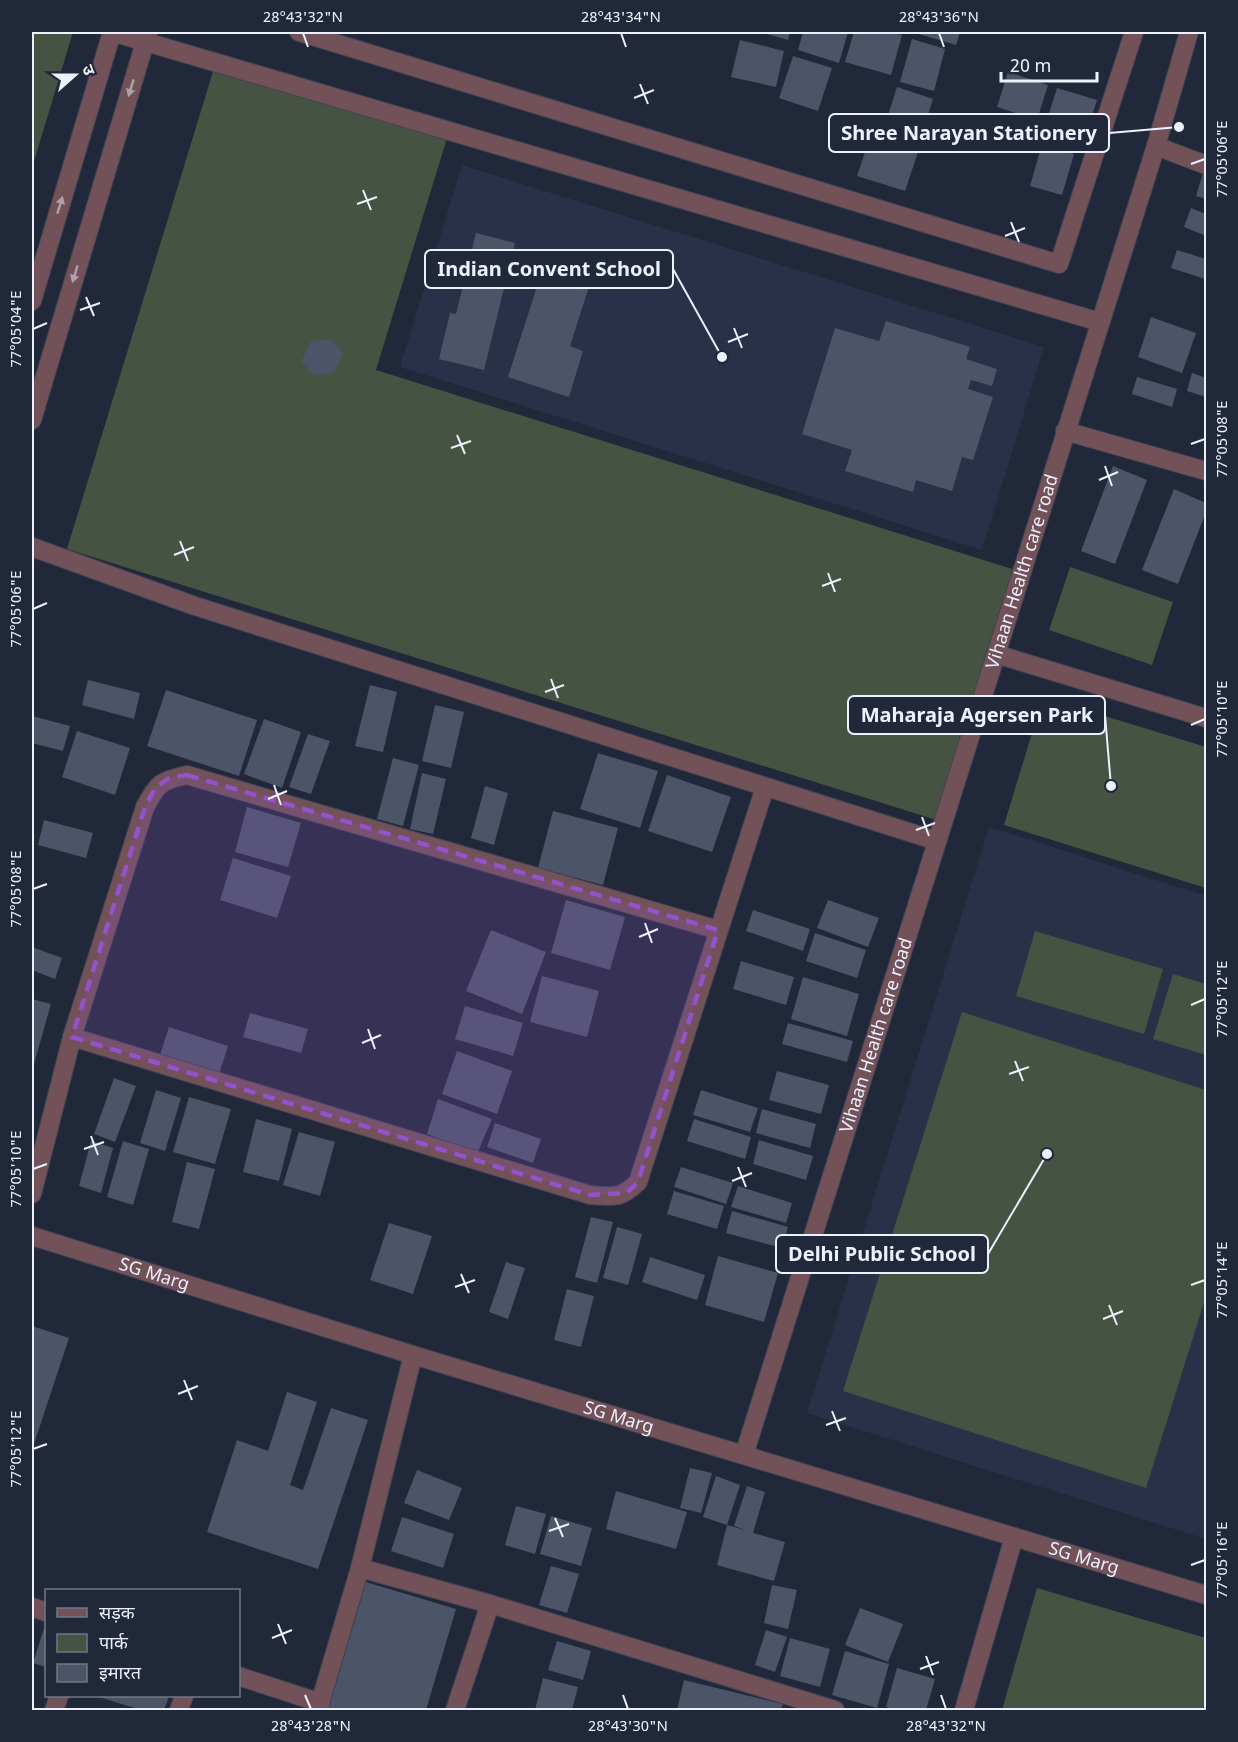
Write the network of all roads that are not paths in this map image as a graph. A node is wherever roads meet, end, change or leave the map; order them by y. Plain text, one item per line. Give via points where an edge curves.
1 (112, 32) edge
2 (298, 32) edge
3 (1134, 32) edge
4 (1189, 32) edge
5 (146, 36) edge
6 (1156, 146) junction
7 (1206, 165) edge
8 (32, 301) edge
9 (1100, 322) junction
10 (32, 420) edge
11 (1065, 431) junction
12 (1206, 471) edge
13 (32, 547) edge
14 (996, 654) junction
15 (1206, 718) edge
16 (765, 787) junction
17 (937, 841) junction
18 (718, 930) junction
19 (72, 1037) junction
20 (32, 1194) edge
21 (32, 1236) edge
22 (414, 1355) junction
23 (744, 1455) junction
24 (1014, 1537) junction
25 (360, 1568) junction
26 (1206, 1595) edge
27 (490, 1604) junction
28 (240, 1677) edge
29 (320, 1707) edge
30 (813, 1708) edge
31 (455, 1710) edge
32 (835, 1710) edge
33 (964, 1710) edge

1 - 5 street
8 -> 1 street
2 - 3 street via 1059,264
4 - 6 street, Vihaan Health care road
5 - 9 street
5 -> 10 street
6 - 7 street
6 - 9 street, Vihaan Health care road
9 - 11 street, Vihaan Health care road
11 - 12 street
11 - 14 street, Vihaan Health care road
13 - 16 street via 195,606
14 - 15 street
14 - 17 street, Vihaan Health care road
16 - 17 street
16 - 18 street
17 - 23 street, Vihaan Health care road
18 - 19 street via 187,775 169,778 155,788 145,807
18 - 19 street via 638,1182 627,1193 612,1196 590,1195
19 - 20 street
21 - 22 street, SG Marg
22 - 23 street, SG Marg
22 - 25 street
23 - 24 street, SG Marg
24 - 26 street, SG Marg
24 - 33 street
25 - 27 street
25 - 29 street
27 - 30 street
27 - 31 street
28 - 29 street
30 - 32 street

